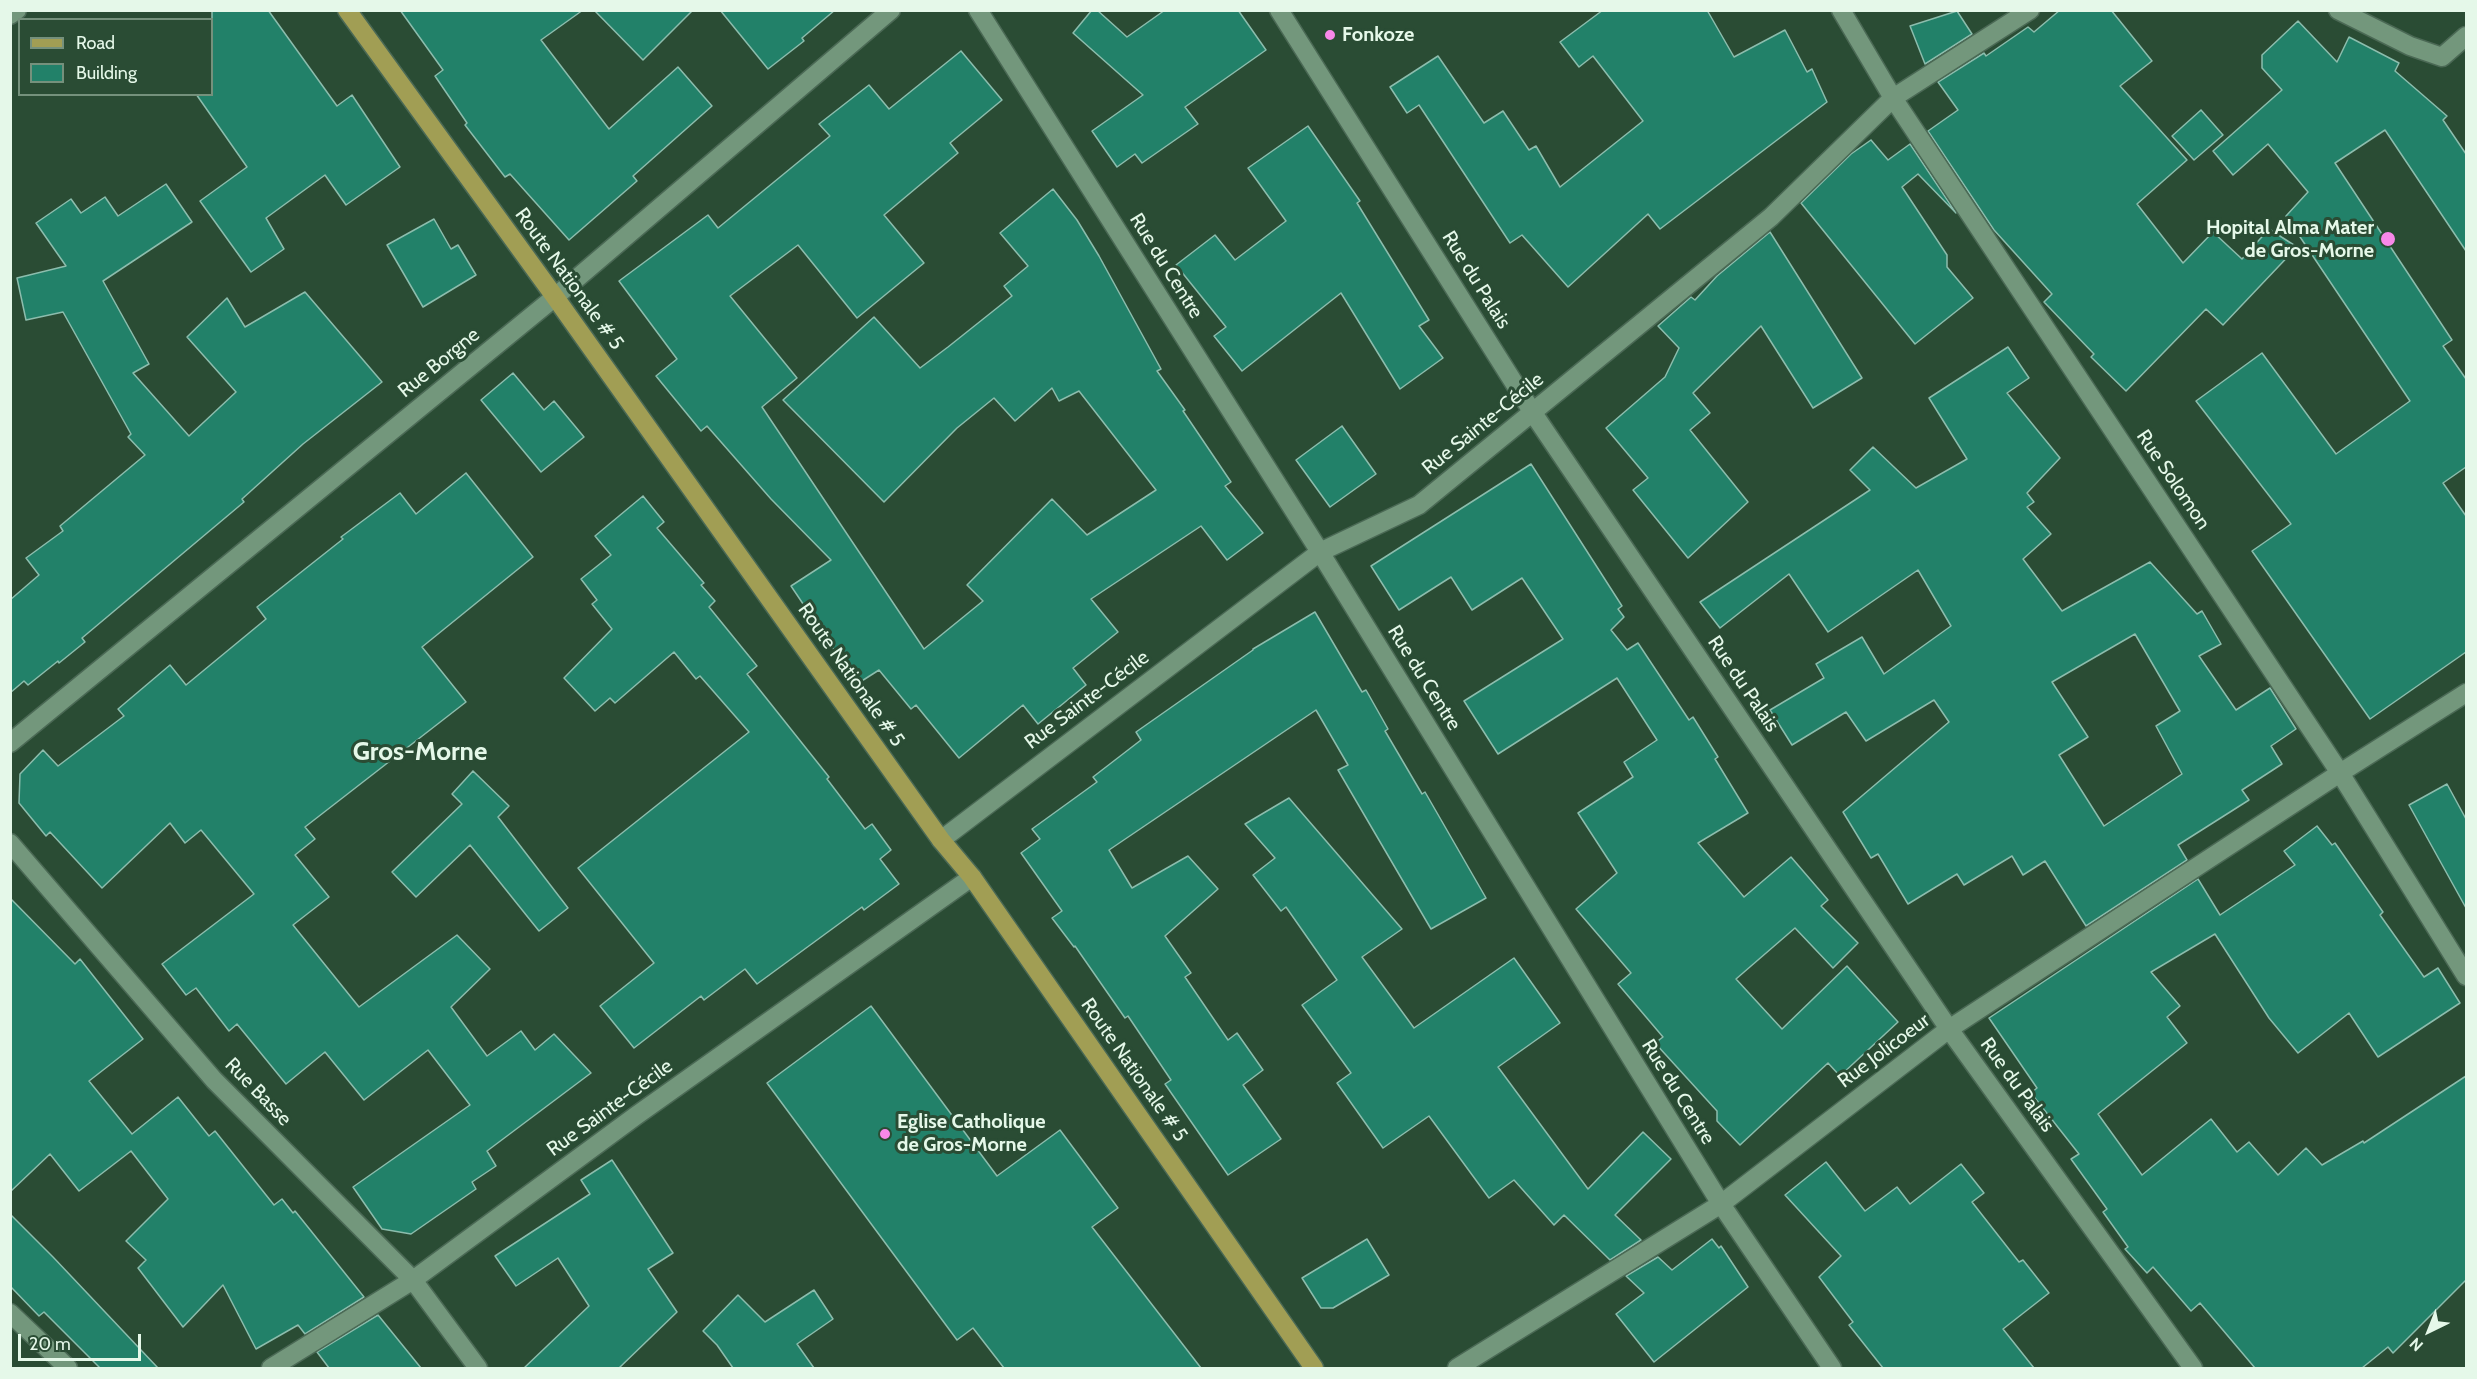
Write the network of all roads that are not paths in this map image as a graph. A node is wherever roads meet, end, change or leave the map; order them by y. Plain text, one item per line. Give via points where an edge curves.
1 (17, 10) edge
2 (347, 10) edge
3 (891, 10) edge
4 (978, 10) edge
5 (1279, 10) edge
6 (1841, 10) edge
7 (2030, 10) edge
8 (2338, 10) edge
9 (10, 15) edge
10 (2466, 36) edge
11 (1893, 98) junction
12 (555, 297) junction
13 (1533, 413) junction
14 (1320, 552) junction
15 (2466, 693) edge
16 (10, 742) edge
17 (2340, 773) junction
18 (941, 840) junction
19 (10, 843) edge
20 (972, 877) junction
21 (2466, 976) edge
22 (1949, 1029) junction
23 (1720, 1204) junction
24 (413, 1280) junction
25 (10, 1313) edge
26 (68, 1368) edge
27 (271, 1368) edge
28 (478, 1368) edge
29 (1314, 1368) edge
30 (1457, 1368) edge
31 (1832, 1368) edge
32 (2193, 1368) edge

1 - 9 street
2 - 12 main road, Route Nationale # 5
3 - 12 street, Rue Borgne
4 - 14 street, Rue du Centre
5 - 13 street, Rue du Palais
6 - 11 street, Rue Solomon
7 - 11 street, Rue Sainte-Cécile
8 - 10 street via 2410,46 2442,57
11 - 13 street, Rue Sainte-Cécile via 1771,217
11 - 17 street, Rue Solomon
12 - 16 street, Rue Borgne
12 - 18 main road, Route Nationale # 5
13 - 14 street, Rue Sainte-Cécile via 1419,505
13 - 22 street, Rue du Palais
14 - 18 street, Rue Sainte-Cécile
14 - 23 street, Rue du Centre
15 - 17 street, Rue Jolicoeur
17 - 21 street, Rue Solomon
17 - 22 street, Rue Jolicoeur
18 - 20 main road, Route Nationale # 5
19 - 24 street, Rue Basse via 214,1080
20 - 24 street, Rue Sainte-Cécile
20 - 29 main road, Route Nationale # 5
22 - 23 street, Rue Jolicoeur
22 - 32 street, Rue du Palais
23 - 30 street, Rue Jolicoeur
23 - 31 street, Rue du Centre
24 - 27 street, Rue Sainte-Cécile
24 - 28 street, Rue Basse
25 - 26 street

